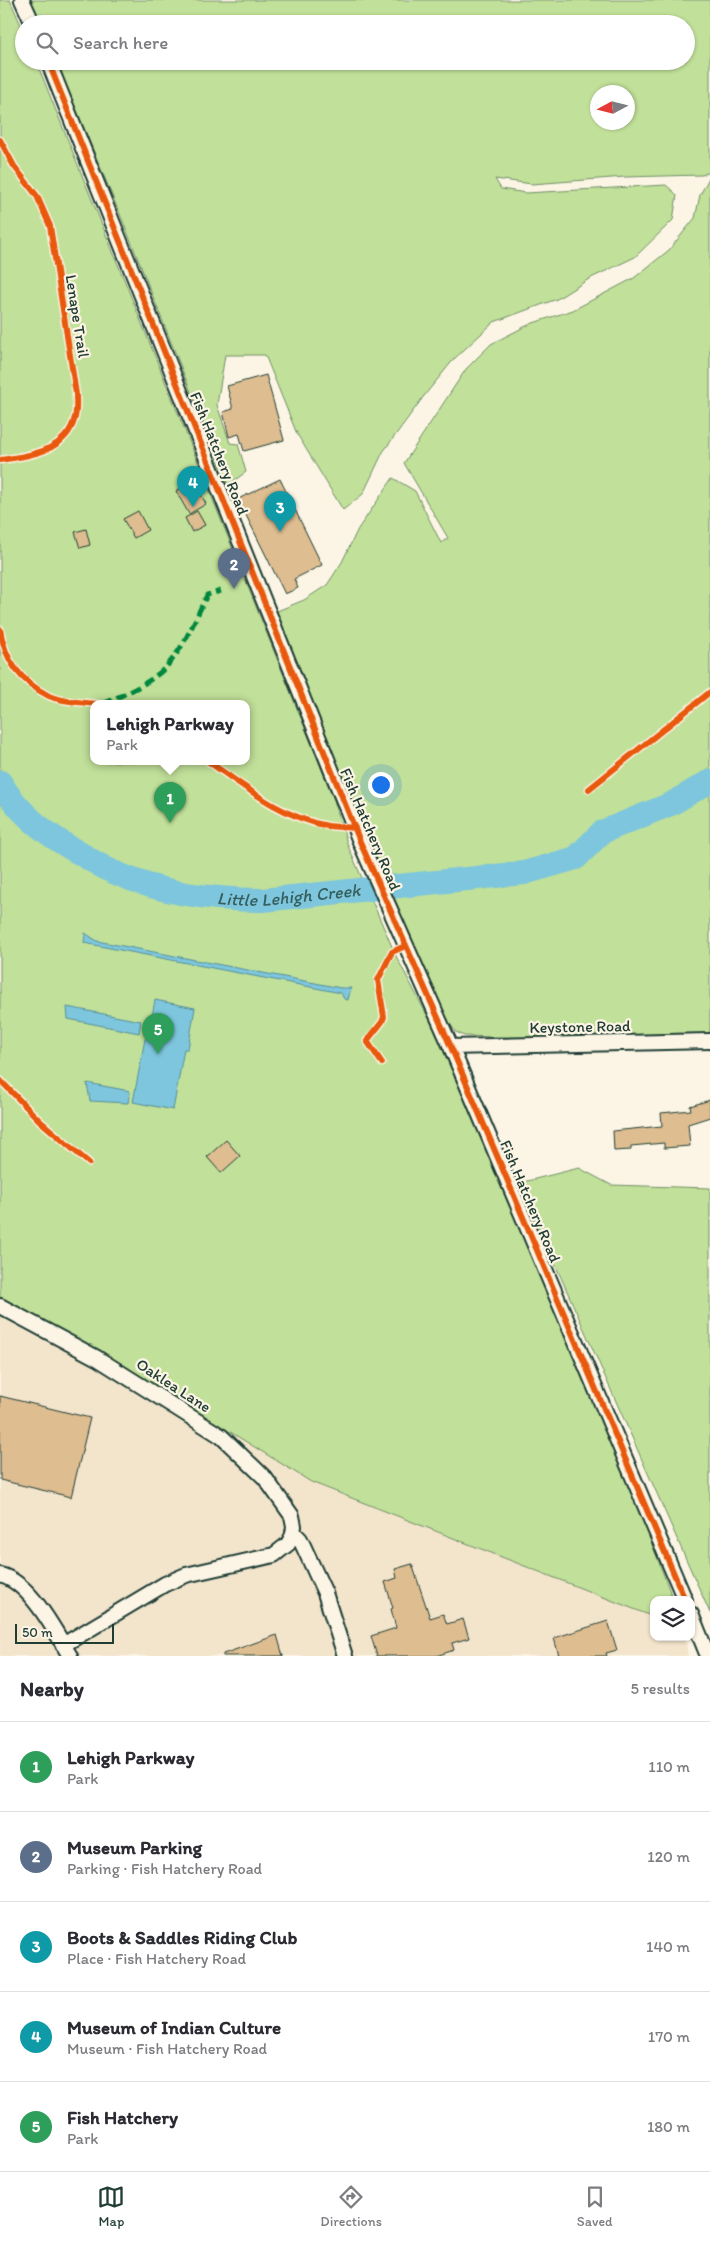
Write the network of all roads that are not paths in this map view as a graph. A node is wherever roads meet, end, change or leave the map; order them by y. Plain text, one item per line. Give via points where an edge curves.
1 (22, 0) edge
2 (29, 15) edge
3 (52, 70) edge
4 (710, 1041) edge
5 (451, 1047) junction
6 (0, 1306) edge
7 (293, 1532) junction
8 (0, 1575) edge
9 (683, 1596) edge
10 (695, 1624) edge
11 (66, 1650) edge
12 (345, 1656) edge
13 (708, 1656) edge

1 - 2 street
3 - 5 street, Fish Hatchery Road via 361,844
4 - 5 street, Keystone Road
5 - 9 street, Fish Hatchery Road
6 - 7 street, Oaklea Lane via 97,1358 221,1436 265,1478 292,1516
7 - 11 street via 288,1544 274,1554 186,1575 165,1584
7 - 12 street, Oaklea Lane via 300,1539 326,1593
8 - 11 street via 9,1577 35,1601
10 - 13 street

